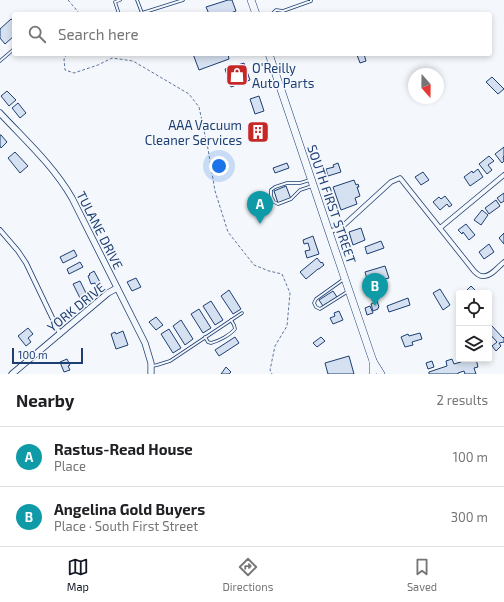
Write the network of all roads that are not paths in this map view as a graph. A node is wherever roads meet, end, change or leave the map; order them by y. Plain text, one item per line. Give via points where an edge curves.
1 (120, 0) edge
2 (137, 0) edge
3 (183, 0) edge
4 (251, 0) edge
5 (311, 0) edge
6 (118, 12) edge
7 (140, 12) edge
8 (147, 12) edge
9 (255, 12) edge
10 (274, 12) edge
11 (12, 51) edge
12 (270, 56) edge
13 (0, 61) edge
14 (0, 113) edge
15 (504, 175) edge
16 (312, 183) junction
17 (440, 228) junction
18 (0, 230) edge
19 (329, 232) junction
20 (504, 262) edge
21 (345, 279) junction
22 (117, 288) junction
23 (349, 290) junction
24 (242, 313) dead end
25 (231, 320) junction
26 (60, 334) junction
27 (206, 337) junction
28 (373, 361) junction
29 (151, 366) junction
30 (12, 374) edge
31 (151, 374) edge
32 (373, 374) edge
33 (381, 374) edge

1 - 6 lane via 115,2
2 - 7 lane
3 - 8 lane
4 - 9 main road
5 - 10 lane
11 - 13 lane
12 - 16 main road, SOUTH FIRST STREET
14 - 22 street, TULANE DRIVE via 43,158 66,188
15 - 17 street
16 - 16 lane via 286,183 271,190 271,196 278,204 291,199
16 - 19 main road, SOUTH FIRST STREET
17 - 19 street via 400,178 391,182 344,225
17 - 20 street via 479,275 488,276
18 - 26 street via 26,263
19 - 21 main road, SOUTH FIRST STREET
21 - 23 main road, SOUTH FIRST STREET
21 - 23 lane via 316,298 314,303 320,309
22 - 26 street, YORK DRIVE
22 - 29 street, TULANE DRIVE via 144,343
23 - 28 main road, SOUTH FIRST STREET
24 - 25 lane
25 - 27 lane
25 - 27 lane via 235,329 233,331 211,343
26 - 30 street, YORK DRIVE
27 - 29 lane via 170,360
28 - 32 main road, SOUTH FIRST STREET
28 - 33 main road, SOUTH FIRST STREET
29 - 31 street, TULANE DRIVE

